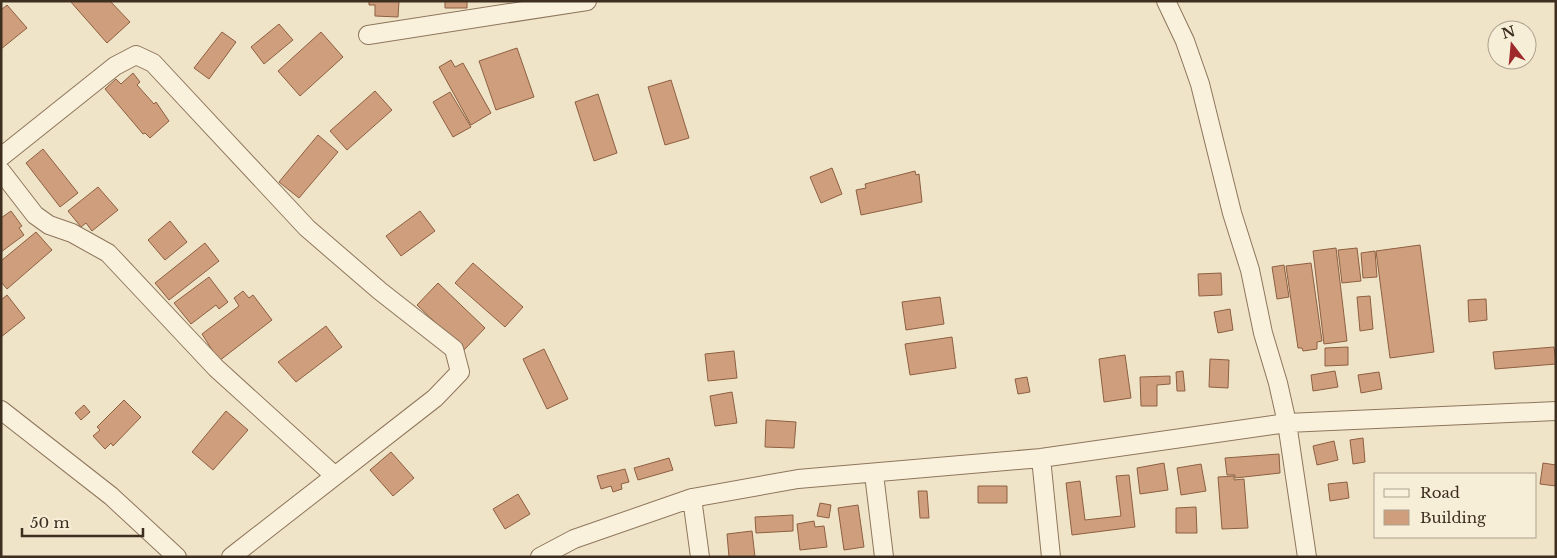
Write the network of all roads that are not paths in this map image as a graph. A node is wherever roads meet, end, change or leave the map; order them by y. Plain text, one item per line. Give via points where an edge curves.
1 (587, 1) edge
2 (1166, 1) edge
3 (368, 35) dead end
4 (1, 156) edge
5 (1, 171) edge
6 (1556, 411) edge
7 (4, 418) edge
8 (1287, 423) junction
9 (1041, 458) junction
10 (874, 474) junction
11 (335, 476) junction
12 (692, 498) junction
13 (178, 557) edge
14 (231, 557) edge
15 (540, 557) edge
16 (700, 557) edge
17 (884, 557) edge
18 (1051, 557) edge
19 (1307, 557) edge

1 - 3 street
2 - 8 street via 1186,41 1200,84
4 - 11 street via 115,66 136,55 153,63 308,228 380,291 454,349 460,372 435,398
5 - 11 street via 35,215 108,253 216,368
6 - 8 street
7 - 13 street via 112,496
8 - 9 street
8 - 19 street
9 - 10 street
9 - 18 street
10 - 12 street via 798,479
10 - 17 street
11 - 14 street
12 - 15 street via 574,539
12 - 16 street

